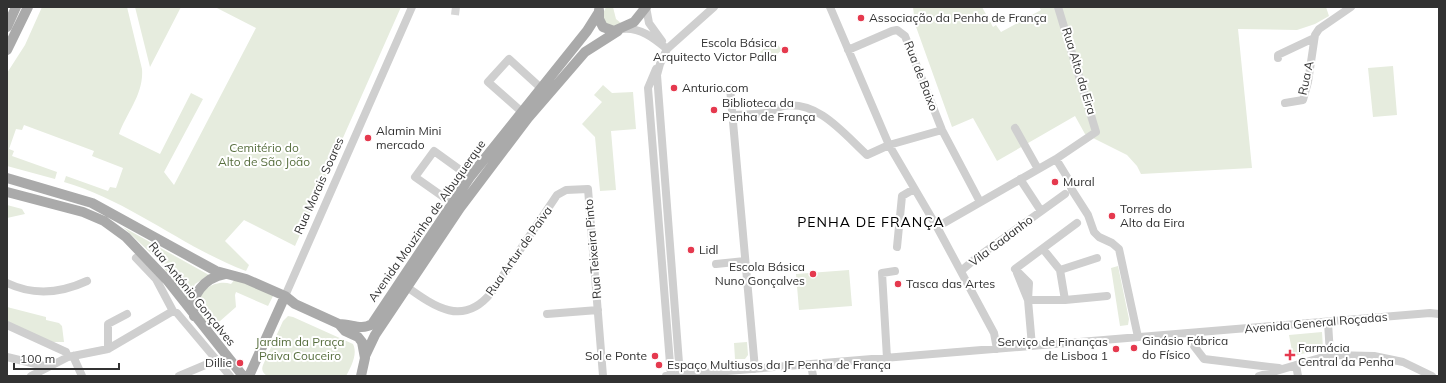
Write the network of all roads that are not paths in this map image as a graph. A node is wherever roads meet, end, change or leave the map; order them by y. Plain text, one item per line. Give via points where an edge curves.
1 (16, 7) edge
2 (28, 7) edge
3 (412, 7) edge
4 (646, 7) edge
5 (714, 7) edge
6 (830, 7) edge
7 (1058, 7) edge
8 (1352, 7) edge
9 (600, 8) edge
10 (7, 27) edge
11 (620, 30) junction
12 (1314, 38) junction
13 (667, 48) junction
14 (7, 50) edge
15 (848, 50) junction
16 (1278, 58) dead end
17 (661, 61) junction
18 (730, 88) dead end
19 (545, 91) junction
20 (1284, 103) dead end
21 (525, 115) junction
22 (733, 115) junction
23 (1014, 128) dead end
24 (942, 130) junction
25 (662, 143) junction
26 (653, 144) junction
27 (889, 145) junction
28 (1056, 158) junction
29 (1038, 169) junction
30 (7, 178) edge
31 (1020, 179) junction
32 (475, 180) junction
33 (588, 189) joint
34 (914, 189) junction
35 (7, 192) edge
36 (1065, 194) dead end
37 (980, 202) junction
38 (456, 206) junction
39 (1041, 211) junction
40 (1078, 223) dead end
41 (937, 227) junction
42 (897, 248) dead end
43 (1043, 249) junction
44 (136, 258) dead end
45 (1097, 258) dead end
46 (745, 261) junction
47 (716, 264) dead end
48 (662, 265) junction
49 (671, 265) junction
50 (1060, 270) junction
51 (895, 271) dead end
52 (961, 271) junction
53 (229, 274) junction
54 (87, 281) dead end
55 (7, 283) edge
56 (403, 285) junction
57 (285, 296) junction
58 (1107, 296) dead end
59 (1028, 300) junction
60 (1064, 300) junction
61 (1439, 307) edge
62 (598, 310) junction
63 (173, 311) junction
64 (127, 314) dead end
65 (547, 314) dead end
66 (1435, 314) edge
67 (194, 316) junction
68 (1328, 322) junction
69 (340, 324) junction
70 (7, 325) edge
71 (1138, 337) junction
72 (1032, 346) junction
73 (1194, 346) dead end
74 (108, 349) junction
75 (997, 349) junction
76 (1330, 355) junction
77 (365, 356) junction
78 (7, 357) edge
79 (71, 357) junction
80 (887, 358) junction
81 (217, 360) junction
82 (811, 364) junction
83 (1296, 365) junction
84 (45, 368) junction
85 (1282, 368) junction
86 (755, 369) junction
87 (1439, 371) edge
88 (31, 376) edge
89 (82, 376) edge
90 (179, 376) edge
91 (230, 376) edge
92 (243, 376) edge
93 (249, 376) edge
94 (361, 376) edge
95 (603, 376) edge
96 (666, 376) edge
97 (671, 376) edge
98 (680, 376) edge
99 (813, 376) edge
100 (1259, 376) edge
101 (1298, 376) edge
102 (1431, 376) edge

1 - 10 main road
2 - 14 main road
3 - 57 street, Rua Morais Soares
4 - 11 main road, Avenida Mouzinho de Albuquerque via 634,22
4 - 13 street via 649,23
5 - 13 street
6 - 15 street
7 - 28 street, Rua Alto da Eira via 1096,132
8 - 12 street via 1319,29
9 - 11 main road via 598,19 603,28
9 - 19 main road, Avenida Mouzinho de Albuquerque
11 - 13 street via 640,31
11 - 19 main road, Avenida Mouzinho de Albuquerque via 585,52
12 - 16 street via 1278,55
12 - 20 street, Rua A via 1303,100
13 - 17 street
15 - 24 street, Rua de Baixo via 892,31 902,32 909,43
15 - 27 street
17 - 25 street via 657,83
17 - 26 street via 648,88
18 - 22 street
19 - 21 main road, Avenida Mouzinho de Albuquerque
19 - 21 street via 509,59 488,82
21 - 32 main road, Avenida Mouzinho de Albuquerque
22 - 27 street via 769,112 782,106 799,105 822,115 867,155
22 - 46 street
23 - 29 street
24 - 27 street
24 - 37 street
25 - 26 street
25 - 49 street
26 - 48 street
27 - 34 street
28 - 29 street
28 - 71 street via 1088,215 1094,232 1119,249
29 - 31 street
30 - 53 main road, Rua António Gonçalves via 92,203 216,271
31 - 37 street
31 - 39 street, Vila Gadanho
32 - 38 main road, Avenida Mouzinho de Albuquerque
32 - 38 street via 434,151 415,177
33 - 56 street, Rua Artur de Paiva via 566,190 557,195 491,293 478,305 462,311 445,310 434,306
33 - 62 street, Rua Teixeira Pinto
34 - 41 street
34 - 42 street via 902,196
35 - 67 main road, Rua António Gonçalves via 83,212 112,226 152,263
36 - 39 street, Vila Gadanho
37 - 41 street
38 - 56 main road, Avenida Mouzinho de Albuquerque
39 - 52 street, Vila Gadanho
40 - 43 street
41 - 52 street
43 - 50 street
43 - 59 street via 1015,269
44 - 63 street via 156,279
45 - 50 street
46 - 47 street
46 - 86 street
48 - 49 street
48 - 97 street
49 - 98 street
50 - 60 street
51 - 80 street via 882,273
52 - 75 street via 994,333
53 - 57 main road, Rua António Gonçalves via 240,276
53 - 67 main road via 213,278 200,288 193,304
54 - 55 street via 66,289 47,292 24,290
56 - 69 main road, Avenida Mouzinho de Albuquerque via 372,324 365,328
56 - 77 main road, Avenida Mouzinho de Albuquerque
57 - 69 main road, Rua António Gonçalves via 295,304
57 - 93 main road, Rua Morais Soares
58 - 60 street
59 - 60 street
59 - 72 street
61 - 66 street
62 - 65 street, Rua Teixeira Pinto
62 - 95 street, Rua Teixeira Pinto
63 - 74 street
63 - 81 street
64 - 74 street via 108,324
66 - 68 street, Avenida General Roçadas
67 - 92 main road, Rua António Gonçalves
68 - 71 street, Avenida General Roçadas
68 - 76 street
69 - 77 main road via 345,331 361,339
70 - 79 street via 66,352
71 - 72 street, Avenida General Roçadas
72 - 75 street, Avenida General Roçadas
73 - 85 street via 1204,359
74 - 79 street
75 - 80 street, Avenida General Roçadas
76 - 83 street
76 - 102 street via 1374,356 1403,362
77 - 94 main road, Avenida Mouzinho de Albuquerque
78 - 84 street
79 - 84 street
79 - 89 street
80 - 82 street, Avenida General Roçadas
81 - 90 street
81 - 91 street
82 - 86 street, Avenida General Roçadas
82 - 99 street
83 - 85 street
83 - 101 street
84 - 88 street
85 - 100 street
86 - 96 street, Avenida General Roçadas
87 - 102 street

